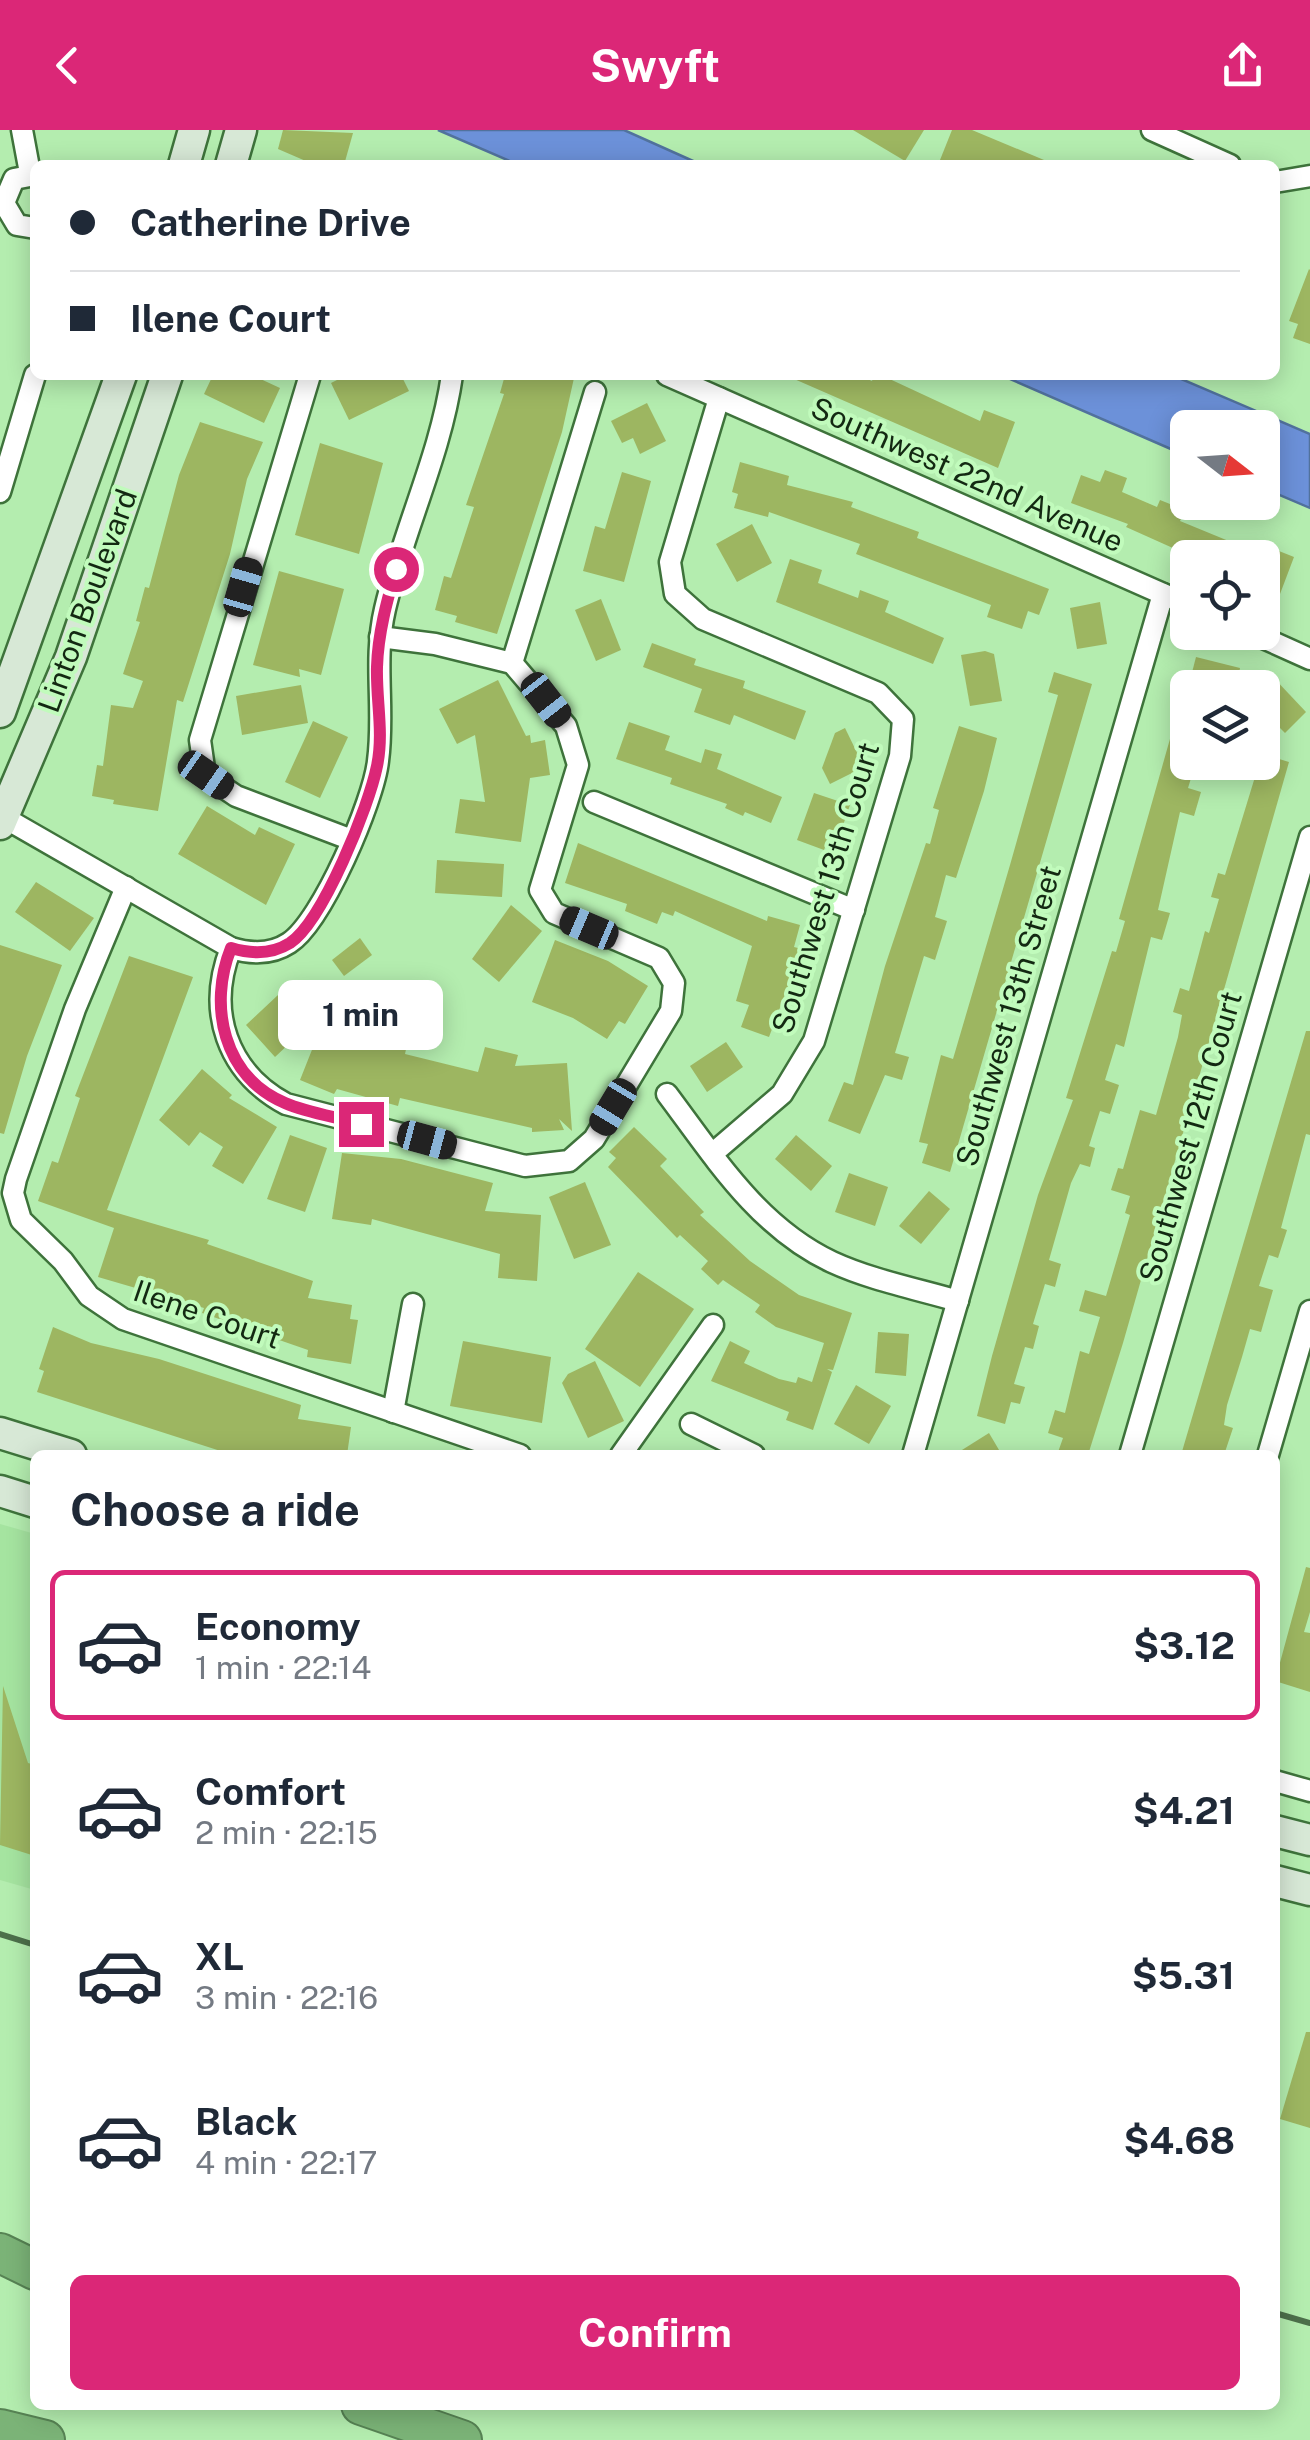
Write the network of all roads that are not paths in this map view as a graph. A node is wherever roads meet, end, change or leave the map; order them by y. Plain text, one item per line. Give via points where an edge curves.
1 (22, 130) edge
2 (194, 130) edge
3 (241, 130) edge
4 (1152, 130) edge
5 (185, 160) edge
6 (232, 160) edge
7 (1219, 160) edge
8 (30, 165) edge
9 (30, 175) edge
10 (1306, 178) edge
11 (1280, 181) edge
12 (30, 226) edge
13 (34, 380) edge
14 (120, 380) edge
15 (165, 380) edge
16 (308, 380) edge
17 (451, 380) edge
18 (678, 380) edge
19 (595, 392) dead end
20 (719, 398) junction
21 (0, 492) edge
22 (1163, 594) junction
23 (1170, 597) edge
24 (380, 637) junction
25 (1280, 646) edge
26 (1310, 659) edge
27 (512, 663) junction
28 (0, 712) edge
29 (594, 802) dead end
30 (1, 818) edge
31 (1310, 837) edge
32 (352, 840) junction
33 (126, 887) junction
34 (854, 910) junction
35 (231, 948) junction
36 (667, 1094) dead end
37 (712, 1154) junction
38 (958, 1301) junction
39 (413, 1304) dead end
40 (1310, 1311) edge
41 (713, 1325) dead end
42 (392, 1412) junction
43 (691, 1424) dead end
44 (0, 1433) edge
45 (55, 1450) edge
46 (505, 1450) edge
47 (625, 1450) edge
48 (744, 1450) edge
49 (914, 1450) edge
50 (1131, 1450) edge
51 (1269, 1450) edge
52 (0, 1491) edge
53 (30, 1500) edge
54 (1280, 1782) edge
55 (1310, 1791) edge
56 (1280, 1831) edge
57 (1310, 1840) edge
58 (1280, 1882) edge
59 (1310, 1890) edge
60 (0, 2253) edge
61 (30, 2268) edge
62 (375, 2410) edge
63 (0, 2429) edge
64 (45, 2440) edge
65 (462, 2440) edge

1 - 8 street
2 - 5 main road
3 - 6 main road
4 - 7 street
9 - 12 street via 14,179 4,203 10,219
10 - 11 street
13 - 21 street
14 - 28 main road, Linton Boulevard
15 - 30 main road, Linton Boulevard via 72,657
16 - 32 street via 200,740 206,775 236,796
17 - 24 street
18 - 20 street, Southwest 22nd Avenue
19 - 27 street
20 - 22 street, Southwest 22nd Avenue
20 - 34 street, Southwest 13th Court via 670,562 676,594 703,619 878,692 903,719 900,756
22 - 23 street, Southwest 22nd Avenue
22 - 38 street, Southwest 13th Street
24 - 27 street
24 - 32 street via 378,761
25 - 26 street
27 - 35 street via 566,726 577,751 542,876 545,903 554,913 660,958 674,983 671,1012 594,1139 569,1161 525,1166 286,1104 242,1068 228,1043 220,1016
29 - 34 street
30 - 33 street
31 - 50 street, Southwest 12th Court
32 - 35 street via 300,934 260,953
33 - 35 street
33 - 42 street, Ilene Court via 16,1179 15,1207 89,1296 123,1320
34 - 37 street, Southwest 13th Court via 820,1027 800,1069 761,1116
36 - 37 street
37 - 38 street via 756,1208 807,1250
38 - 49 street, Southwest 13th Street
39 - 42 street
40 - 51 street
41 - 47 street
42 - 46 street, Ilene Court
43 - 48 street
44 - 45 main road
52 - 53 main road
54 - 55 street
56 - 57 main road
58 - 59 main road
60 - 61 highway
62 - 65 highway
63 - 64 highway

